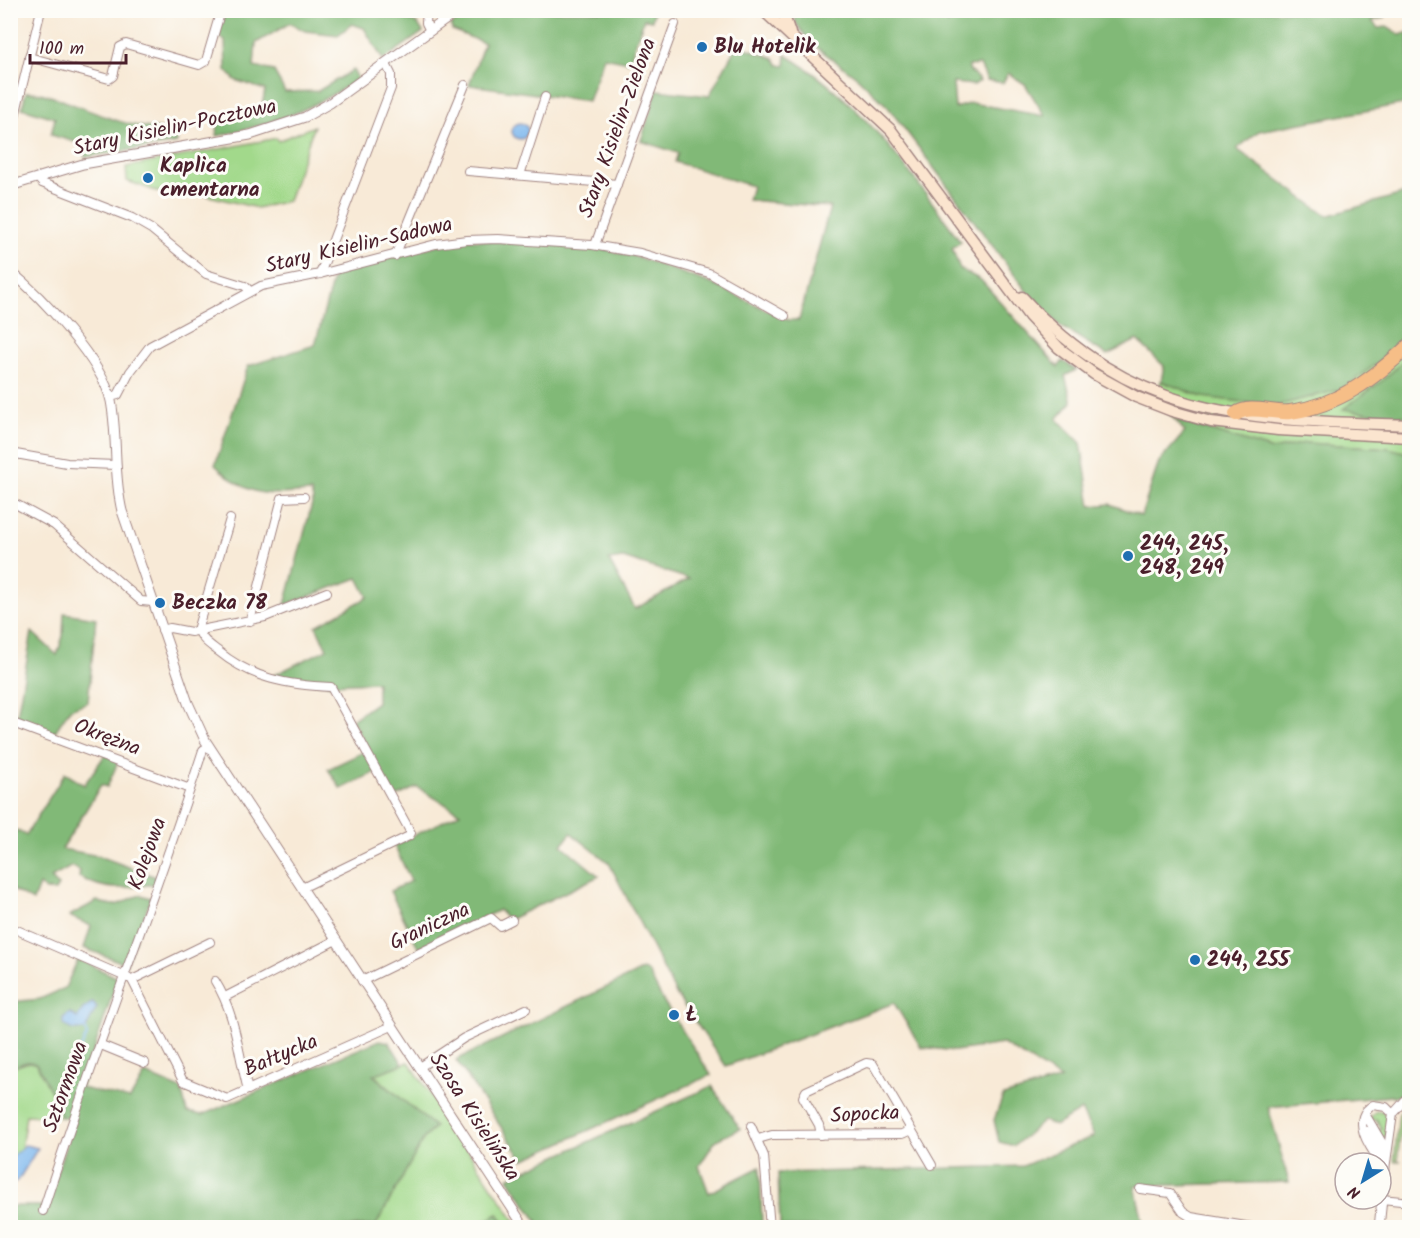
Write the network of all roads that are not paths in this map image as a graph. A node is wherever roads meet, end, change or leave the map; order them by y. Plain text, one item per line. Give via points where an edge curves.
1 (41, 10) edge
2 (221, 10) edge
3 (427, 10) edge
4 (459, 10) edge
5 (782, 10) edge
6 (765, 12) edge
7 (675, 24) dead end
8 (430, 31) junction
9 (792, 36) junction
10 (30, 57) junction
11 (386, 64) junction
12 (465, 84) dead end
13 (10, 90) edge
14 (21, 93) junction
15 (545, 97) dead end
16 (10, 136) edge
17 (468, 171) dead end
18 (520, 175) junction
19 (38, 178) junction
20 (617, 184) junction
21 (10, 186) edge
22 (595, 245) junction
23 (395, 256) junction
24 (988, 258) junction
25 (10, 271) edge
26 (320, 274) junction
27 (250, 291) junction
28 (785, 316) dead end
29 (1410, 345) edge
30 (110, 397) junction
31 (1236, 414) junction
32 (1410, 424) edge
33 (1410, 437) edge
34 (10, 453) edge
35 (115, 465) junction
36 (304, 497) dead end
37 (10, 501) edge
38 (230, 519) dead end
39 (327, 592) dead end
40 (153, 602) junction
41 (250, 621) junction
42 (162, 630) junction
43 (198, 632) junction
44 (11, 724) edge
45 (209, 746) junction
46 (190, 789) junction
47 (302, 888) junction
48 (512, 920) dead end
49 (10, 927) edge
50 (336, 940) junction
51 (210, 942) dead end
52 (128, 978) junction
53 (215, 981) dead end
54 (362, 981) junction
55 (225, 997) junction
56 (526, 1009) dead end
57 (392, 1026) junction
58 (102, 1045) junction
59 (145, 1063) dead end
60 (420, 1067) junction
61 (248, 1090) junction
62 (1410, 1095) edge
63 (1364, 1113) junction
64 (1393, 1114) junction
65 (751, 1126) dead end
66 (911, 1130) junction
67 (821, 1135) junction
68 (758, 1139) junction
69 (1377, 1151) edge
70 (1382, 1151) edge
71 (1387, 1151) edge
72 (932, 1164) dead end
73 (1140, 1189) dead end
74 (1393, 1200) edge
75 (1410, 1202) edge
76 (43, 1211) dead end
77 (1381, 1211) edge
78 (525, 1227) edge
79 (770, 1227) edge
80 (1258, 1227) edge
81 (1379, 1227) edge

1 - 10 street
2 - 10 street via 206,61 199,64 126,44 120,47 109,79
3 - 8 street
4 - 8 street, Stary Kisielin-Pocztowa
5 - 9 main road
6 - 9 main road
7 - 20 street, Stary Kisielin-Zielona
8 - 11 street, Stary Kisielin-Pocztowa
9 - 24 main road via 891,130
10 - 14 street
11 - 19 street, Stary Kisielin-Pocztowa via 330,103 276,128 83,164
11 - 26 street via 391,88
12 - 23 street
13 - 14 street
14 - 16 street
15 - 18 street
17 - 18 street
18 - 20 street
19 - 21 street, Stary Kisielin-Pocztowa
19 - 27 street, Stary Kisielin-Sadowa via 42,183 132,218 206,274
20 - 22 street, Stary Kisielin-Zielona
22 - 23 street, Stary Kisielin-Sadowa via 479,239 436,244
22 - 28 street, Stary Kisielin-Sadowa via 709,273
23 - 26 street, Stary Kisielin-Sadowa
24 - 31 main road via 1055,330 1100,364 1169,398
24 - 33 main road via 1029,316 1059,348 1094,374 1136,397 1192,417 1234,426
25 - 30 street via 70,333
26 - 27 street, Stary Kisielin-Sadowa
27 - 30 street, Stary Kisielin-Sadowa via 150,346 118,395
29 - 31 highway via 1372,379 1331,402 1290,412 1242,410
30 - 35 street, Szosa Kisielińska
31 - 32 main road
34 - 35 street via 67,463
35 - 40 street, Szosa Kisielińska via 122,511
36 - 41 street via 282,498
37 - 40 street via 54,525 141,601
38 - 43 street
39 - 41 street
40 - 42 street, Szosa Kisielińska
41 - 43 street
42 - 43 street
42 - 45 street, Szosa Kisielińska
43 - 47 street via 248,672 280,682 331,687 411,833
44 - 46 street, Okrężna
45 - 46 street, Kolejowa via 203,750
45 - 47 street, Szosa Kisielińska
46 - 52 street, Kolejowa
47 - 50 street, Szosa Kisielińska
48 - 54 street, Graniczna via 500,926 491,918
49 - 52 street
50 - 54 street, Szosa Kisielińska
50 - 55 street
51 - 52 street
52 - 58 street, Sztormowa
52 - 61 street, Bałtycka via 183,1081 226,1099
53 - 55 street
54 - 57 street, Szosa Kisielińska
55 - 61 street
56 - 60 street via 464,1038
57 - 60 street, Szosa Kisielińska
57 - 61 street, Bałtycka
58 - 59 street
58 - 76 street, Sztormowa via 72,1119
60 - 78 street, Szosa Kisielińska
62 - 64 street
63 - 64 street via 1380,1104
63 - 69 street via 1362,1124 1368,1142
63 - 70 street
64 - 71 street
65 - 68 street
66 - 67 street, Sopocka via 902,1134
66 - 67 street, Sopocka via 873,1064 866,1063 806,1091 803,1097
66 - 72 street, Sopocka
67 - 68 street, Sopocka via 772,1135
68 - 79 street via 766,1168
73 - 80 street via 1170,1193 1182,1212 1191,1217
74 - 75 street
77 - 81 street

